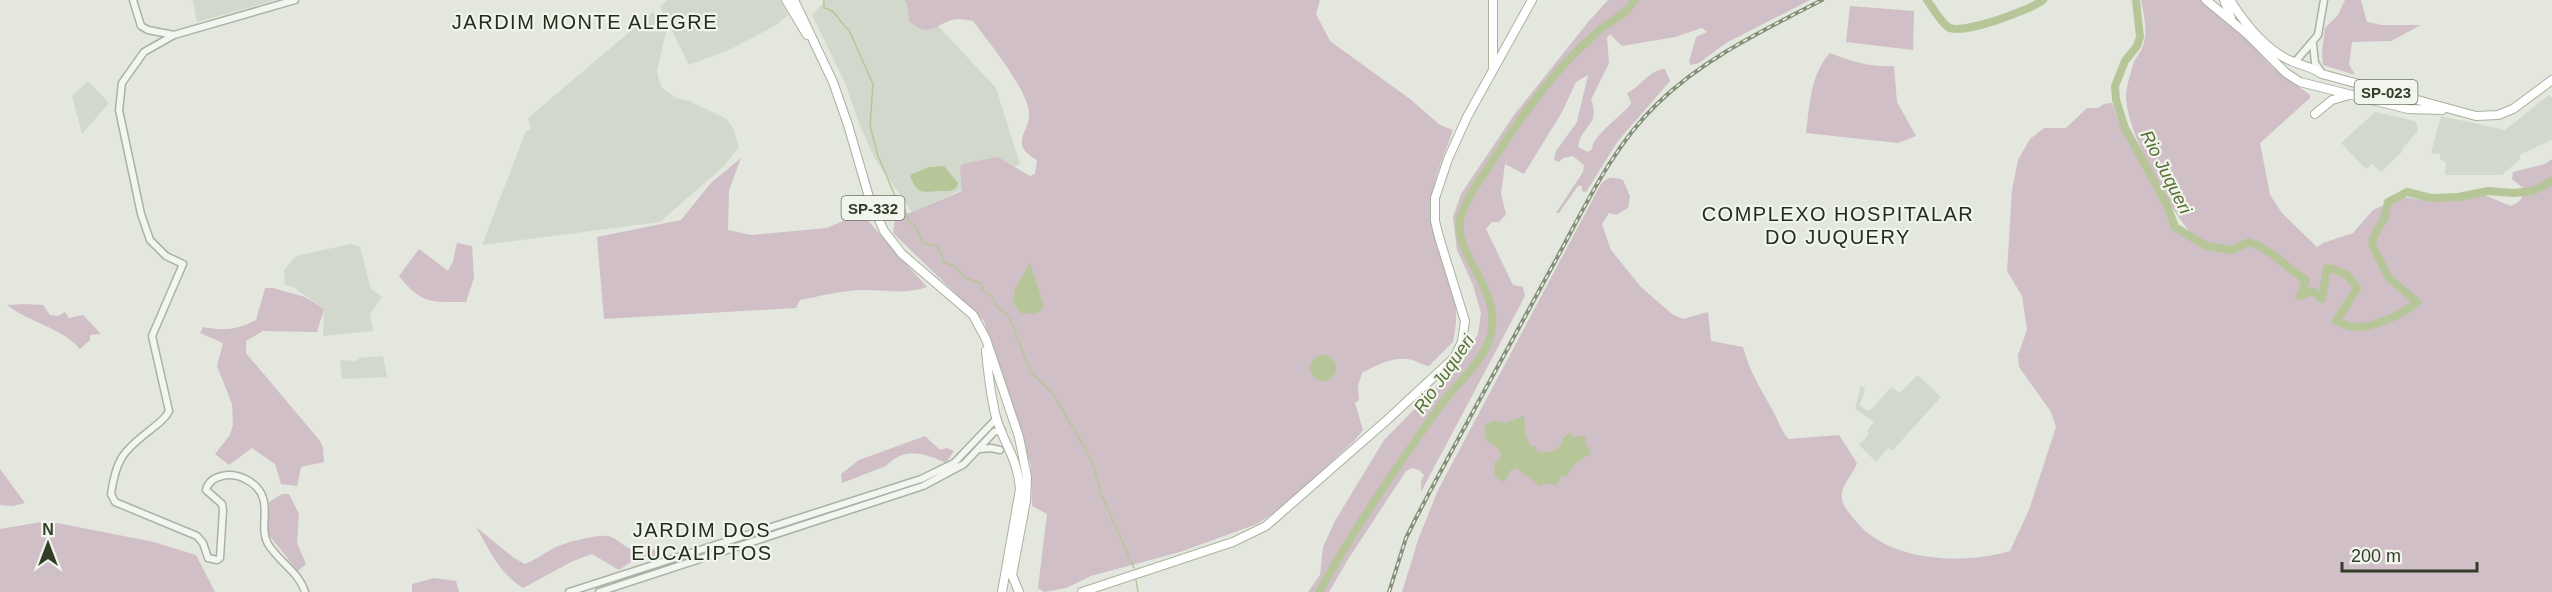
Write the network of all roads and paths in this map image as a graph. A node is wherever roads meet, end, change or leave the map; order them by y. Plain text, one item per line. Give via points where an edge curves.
1 (133, 0) edge
2 (295, 0) edge
3 (786, 0) edge
4 (794, 0) edge
5 (1493, 0) edge
6 (1532, 0) edge
7 (2206, 0) edge
8 (2224, 0) edge
9 (2230, 0) edge
10 (2324, 0) edge
11 (2233, 22) junction
12 (153, 31) junction
13 (1493, 34) junction
14 (174, 35) junction
15 (1510, 39) junction
16 (158, 43) junction
17 (814, 43) junction
18 (2313, 43) junction
19 (2295, 62) junction
20 (1493, 69) junction
21 (2322, 74) junction
22 (2290, 76) junction
23 (2552, 80) edge
24 (2320, 88) junction
25 (2348, 95) junction
26 (2449, 110) junction
27 (2315, 114) dead end
28 (986, 339) junction
29 (1012, 417) junction
30 (997, 418) junction
31 (1002, 430) junction
32 (1000, 450) dead end
33 (977, 451) junction
34 (1112, 582) junction
35 (1019, 591) edge
36 (305, 592) edge
37 (569, 592) edge
38 (599, 592) edge
39 (1002, 592) edge
40 (1082, 592) edge
41 (1105, 592) edge

1 - 12 street via 141,26
2 - 14 street
3 - 17 main road, SP-332
4 - 17 main road, SP-332
5 - 13 main road
6 - 15 main road
7 - 11 main road, SP-023
8 - 11 main road
9 - 19 main road, SP-023 via 2253,31 2280,55
10 - 18 street via 2321,25
11 - 22 main road, SP-023
12 - 14 street
12 - 16 street
13 - 15 main road
13 - 20 main road
14 - 16 street
15 - 20 main road
16 - 36 street via 144,52 122,83 119,110 150,240 166,256 183,264 152,336 169,411 126,449 113,477 111,498 197,536 208,558 217,560 221,554 223,510 222,504 206,490 210,481 229,474 245,478 263,499 265,535 270,548 298,578
17 - 28 main road, SP-332 via 829,72 884,231 902,254 973,315
18 - 19 street
18 - 21 street via 2315,63
19 - 21 main road, SP-023
19 - 22 main road
20 - 34 main road via 1457,138 1435,198 1435,221 1465,321 1462,342 1454,358 1266,526 1233,542
21 - 24 main road
21 - 26 main road, SP-023
22 - 24 main road, SP-023
23 - 26 main road, SP-023 via 2506,112 2476,116
24 - 25 main road, SP-023
25 - 26 main road, SP-023 via 2408,109
25 - 27 main road via 2332,100
28 - 29 main road, SP-332
28 - 30 main road, SP-332
29 - 30 main road via 1004,411
29 - 35 main road, SP-332 via 1027,477 1012,575
30 - 31 main road, SP-332
30 - 37 street via 954,463 921,479
31 - 33 street via 994,432
31 - 39 main road, SP-332 via 1017,464 1020,489
32 - 33 street
33 - 38 street via 956,470 923,486
34 - 40 main road
34 - 41 street

